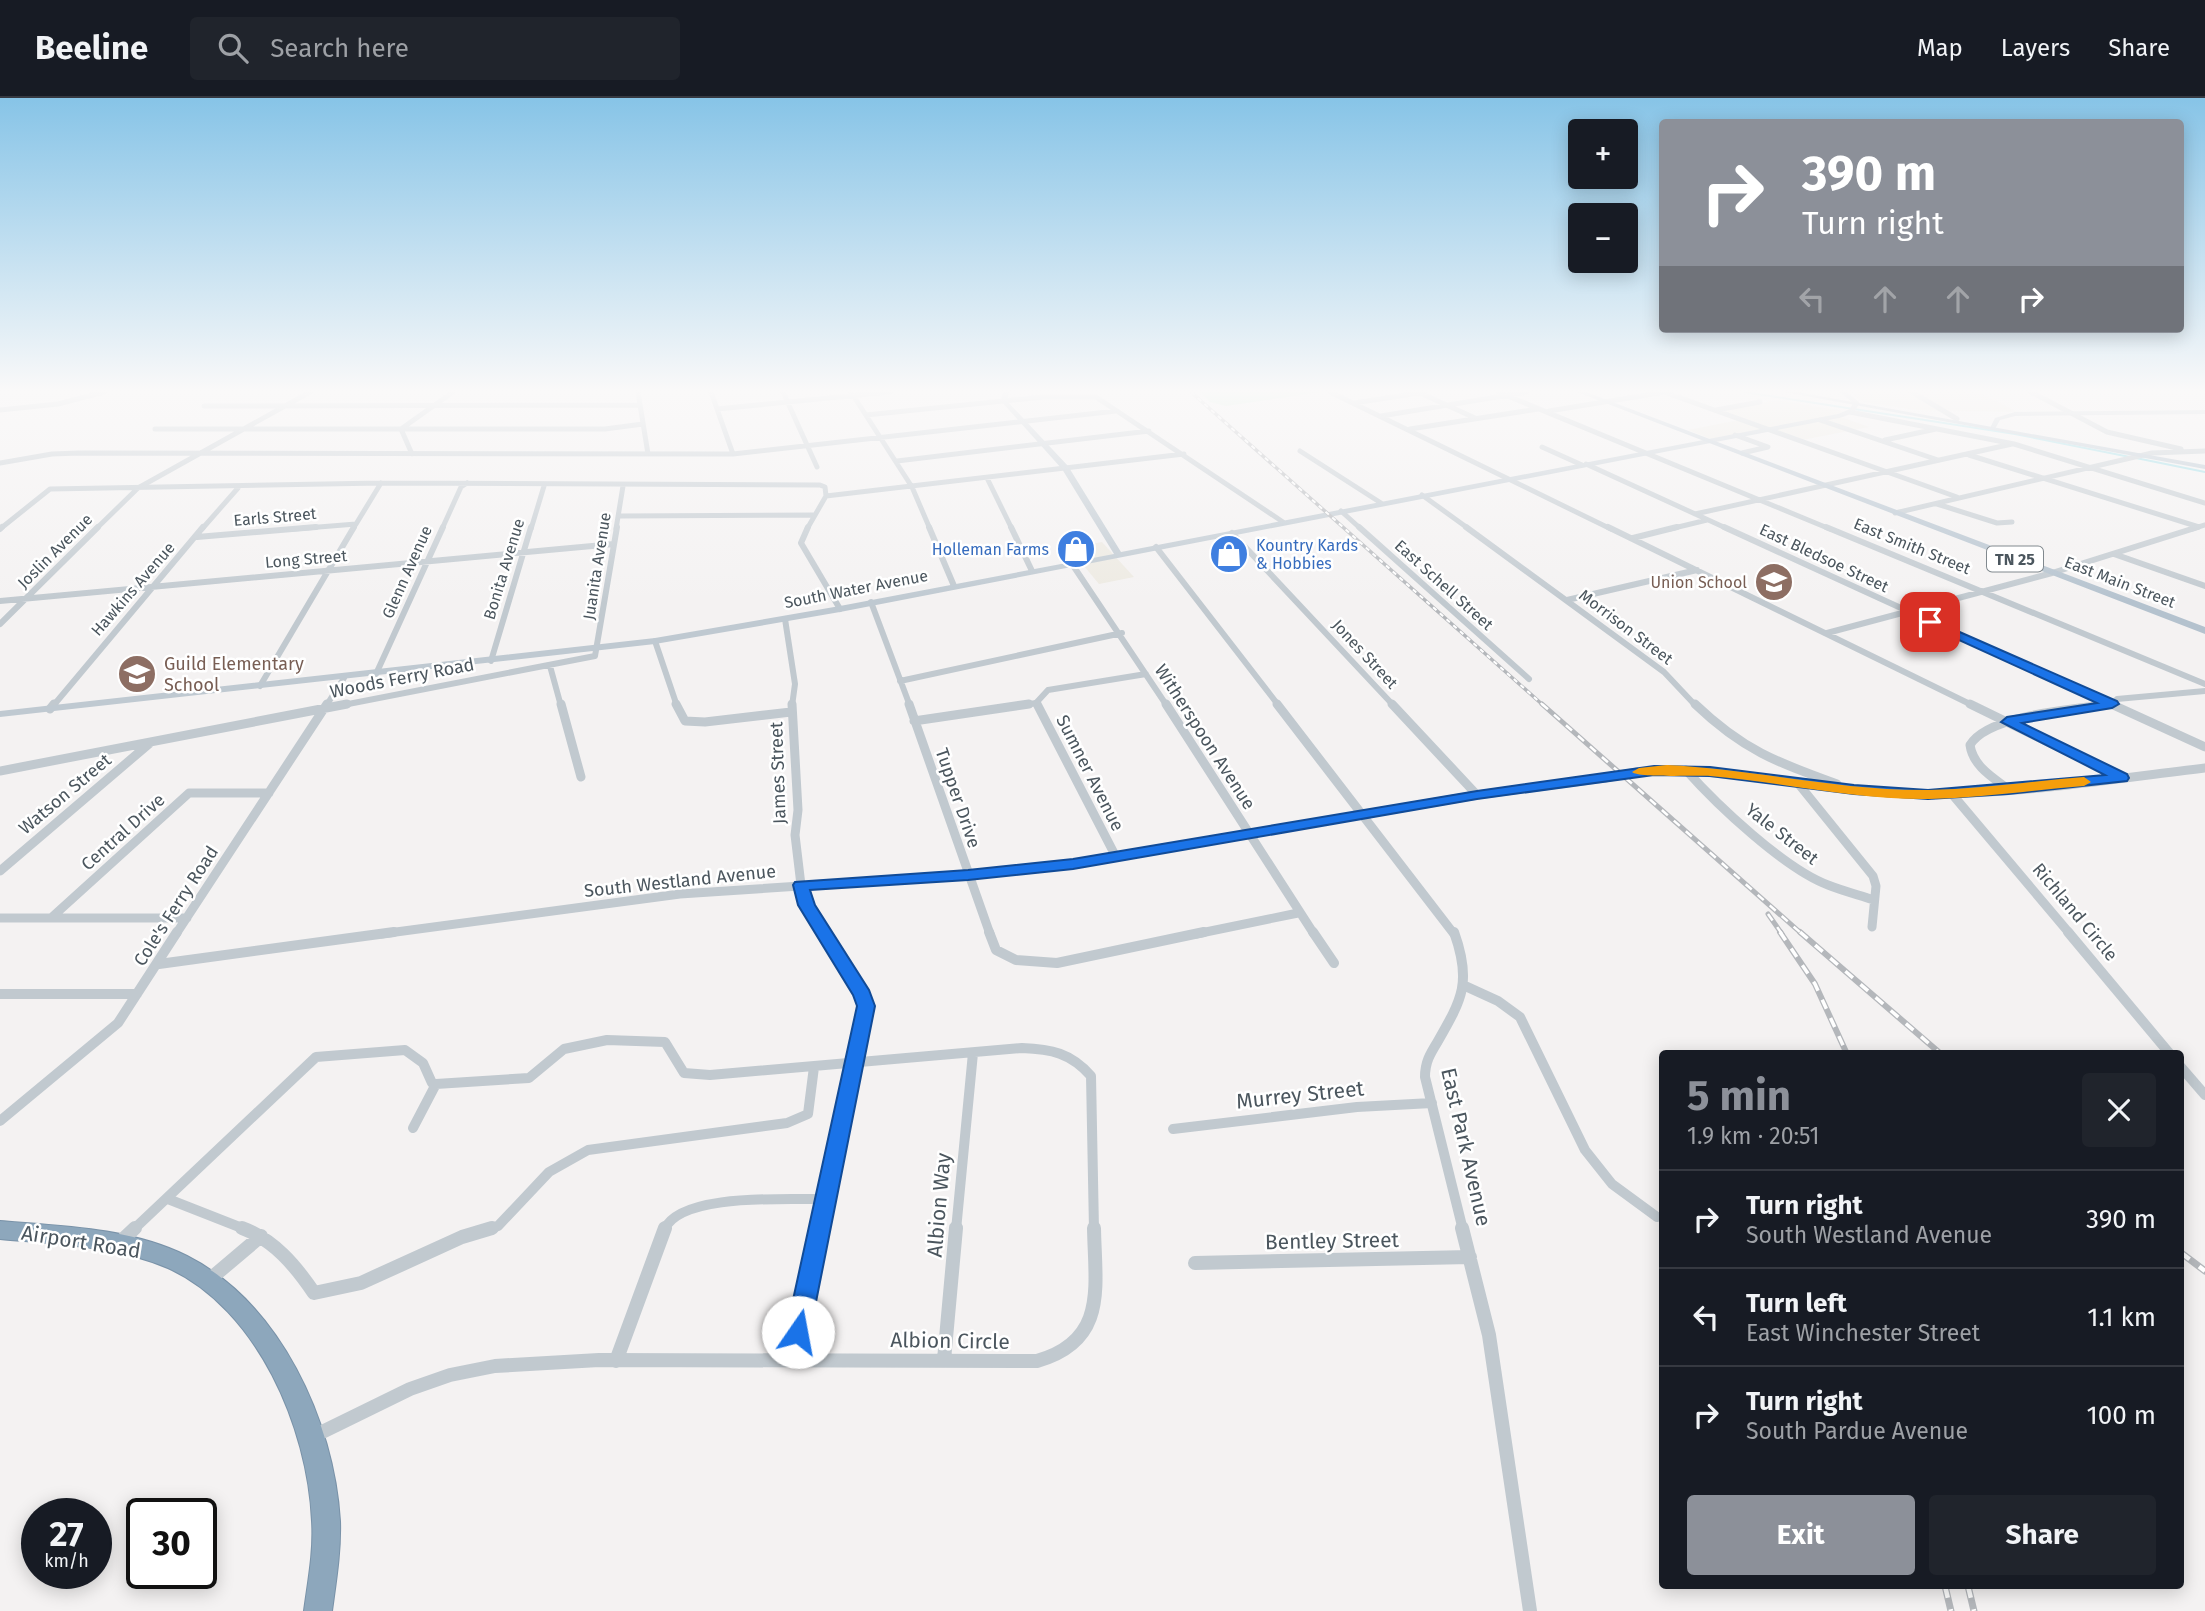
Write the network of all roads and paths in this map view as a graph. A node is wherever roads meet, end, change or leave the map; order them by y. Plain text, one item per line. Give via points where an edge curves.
1 (180, 463) edge
2 (815, 463) edge
3 (898, 463) edge
4 (1060, 463) edge
5 (1111, 463) edge
6 (1197, 463) edge
7 (1318, 463) edge
8 (1476, 463) edge
9 (1581, 463) edge
10 (1591, 463) edge
11 (1672, 463) edge
12 (1766, 463) edge
13 (1860, 463) edge
14 (1927, 463) edge
15 (1993, 463) edge
16 (2076, 463) edge
17 (2111, 463) edge
18 (2186, 463) edge
19 (1584, 464) junction
20 (2205, 466) edge
21 (817, 467) dead end
22 (2091, 467) junction
23 (1065, 468) junction
24 (1886, 472) junction
25 (987, 478) junction
26 (2039, 478) junction
27 (1510, 479) junction
28 (381, 483) junction
29 (467, 483) junction
30 (544, 486) junction
31 (623, 486) junction
32 (1826, 486) junction
33 (912, 487) junction
34 (138, 488) junction
35 (238, 488) junction
36 (1422, 495) junction
37 (826, 496) junction
38 (1958, 498) junction
39 (1762, 500) junction
40 (1381, 503) junction
41 (1935, 503) junction
42 (2205, 503) edge
43 (1341, 511) junction
44 (1895, 513) junction
45 (1695, 514) junction
46 (813, 515) junction
47 (619, 516) junction
48 (1707, 520) junction
49 (1283, 522) junction
50 (2012, 522) dead end
51 (356, 524) junction
52 (2202, 526) edge
53 (0, 529) edge
54 (1232, 533) junction
55 (197, 537) junction
56 (1633, 538) junction
57 (614, 544) junction
58 (1156, 547) junction
59 (523, 552) junction
60 (2114, 554) junction
61 (1119, 555) junction
62 (426, 562) junction
63 (1072, 564) junction
64 (1697, 570) junction
65 (1032, 571) junction
66 (327, 572) junction
67 (2052, 573) junction
68 (152, 586) junction
69 (954, 586) junction
70 (2205, 586) edge
71 (1983, 591) junction
72 (25, 599) junction
73 (1567, 600) junction
74 (0, 601) edge
75 (871, 603) junction
76 (840, 609) junction
77 (1907, 612) junction
78 (785, 619) junction
79 (0, 624) edge
80 (2205, 631) edge
81 (1122, 633) junction
82 (1827, 633) junction
83 (655, 641) junction
84 (598, 649) junction
85 (491, 661) junction
86 (550, 666) junction
87 (376, 674) junction
88 (1146, 674) junction
89 (344, 678) junction
90 (1529, 680) dead end
91 (900, 681) junction
92 (2205, 684) edge
93 (260, 686) junction
94 (2205, 691) edge
95 (1036, 703) junction
96 (2112, 704) junction
97 (50, 709) junction
98 (322, 710) junction
99 (791, 712) junction
100 (0, 714) edge
101 (914, 721) junction
102 (2007, 722) junction
103 (151, 742) junction
104 (2205, 747) edge
105 (2205, 768) edge
106 (1686, 770) junction
107 (0, 771) edge
108 (581, 777) dead end
109 (2122, 778) junction
110 (1797, 782) junction
111 (1854, 789) junction
112 (2008, 789) junction
113 (269, 793) junction
114 (1952, 794) junction
115 (1477, 795) junction
116 (1365, 814) junction
117 (1249, 834) junction
118 (1116, 857) junction
119 (0, 871) edge
120 (968, 875) junction
121 (801, 885) junction
122 (1874, 900) junction
123 (1298, 914) junction
124 (0, 918) edge
125 (51, 918) junction
126 (187, 918) junction
127 (1872, 927) dead end
128 (1334, 963) dead end
129 (159, 964) junction
130 (1463, 985) junction
131 (138, 993) junction
132 (0, 994) edge
133 (2167, 1050) edge
134 (973, 1053) junction
135 (853, 1064) junction
136 (814, 1067) junction
137 (2184, 1071) edge
138 (436, 1084) junction
139 (2205, 1095) edge
140 (1432, 1103) junction
141 (0, 1121) edge
142 (414, 1128) dead end
143 (1173, 1129) dead end
144 (168, 1199) junction
145 (825, 1199) junction
146 (1657, 1217) dead end
147 (0, 1230) edge
148 (261, 1236) junction
149 (117, 1245) junction
150 (1470, 1257) junction
151 (1195, 1263) dead end
152 (208, 1280) junction
153 (792, 1359) junction
154 (944, 1360) junction
155 (616, 1361) junction
156 (312, 1436) junction
157 (318, 1611) edge
158 (1530, 1611) edge

1 - 34 street, Joslin Avenue
2 - 21 street
3 - 33 street
4 - 23 main road
5 - 23 street
6 - 49 street
7 - 40 street
8 - 27 street
9 - 19 street, East Bledsoe Street
10 - 19 main road, South Water Avenue
11 - 39 street, East Smith Street
12 - 32 main road, East Main Street / TN 25
13 - 24 street
14 - 24 street
15 - 26 street
16 - 22 street
17 - 22 street
18 - 20 main road
19 - 27 main road, South Water Avenue
19 - 45 street, East Bledsoe Street
22 - 26 street
22 - 42 street
23 - 25 street
23 - 61 main road
24 - 32 street
24 - 38 street
25 - 33 street
25 - 65 street
26 - 38 street
26 - 52 street
27 - 36 main road, South Water Avenue
27 - 56 street
28 - 29 street
28 - 35 street
28 - 51 street
29 - 30 street
29 - 62 street, Glenn Avenue
30 - 31 street
30 - 59 street, Bonita Avenue
31 - 37 street via 820,485
31 - 47 street, Juanita Avenue
32 - 39 street
32 - 44 main road, East Main Street / TN 25
33 - 37 street
33 - 69 street
34 - 35 street
34 - 53 street via 50,489
34 - 72 street, Joslin Avenue
35 - 55 street, Hawkins Avenue
36 - 40 main road, South Water Avenue
36 - 73 street, Morrison Street
37 - 46 street
38 - 41 street
39 - 45 street
39 - 71 street, East Smith Street
40 - 43 main road, South Water Avenue
41 - 44 street
41 - 50 street via 1997,523
43 - 49 main road, South Water Avenue
43 - 90 street, East Schell Street
44 - 67 main road, East Main Street / TN 25
45 - 48 street, East Bledsoe Street
46 - 47 street
46 - 76 street via 801,543
47 - 57 street, Juanita Avenue
48 - 56 street
48 - 77 street, East Bledsoe Street
49 - 54 main road, South Water Avenue
51 - 55 street, Earls Street
51 - 66 street
52 - 60 street
54 - 58 main road, South Water Avenue
54 - 115 street, Jones Street
55 - 68 street, Hawkins Avenue
56 - 64 street
57 - 59 street, Long Street
57 - 84 street, Juanita Avenue
58 - 61 main road, South Water Avenue
58 - 116 street, East Park Avenue
59 - 62 street, Long Street
59 - 85 street, Bonita Avenue
60 - 67 street
60 - 70 street
61 - 63 main road, South Water Avenue
62 - 66 street, Long Street
62 - 87 street, Glenn Avenue
63 - 65 main road, South Water Avenue
63 - 81 street, Witherspoon Avenue
64 - 73 street
64 - 82 street
65 - 69 main road, South Water Avenue
66 - 68 street, Long Street
66 - 93 street
67 - 71 street
67 - 80 main road, East Main Street / TN 25
68 - 72 street, Long Street
68 - 97 street, Hawkins Avenue
69 - 75 main road, South Water Avenue
71 - 77 street
71 - 92 street, East Smith Street
72 - 74 street, Long Street
72 - 79 street, Joslin Avenue
73 - 111 street, Morrison Street via 1664,671 1681,691 1750,747 1772,760
75 - 76 main road, South Water Avenue
75 - 91 street, Tupper Drive
76 - 78 main road, South Water Avenue
77 - 82 street
77 - 96 street, East Bledsoe Street
78 - 83 main road, South Water Avenue
78 - 99 street, James Street via 795,684
81 - 88 street, Witherspoon Avenue
81 - 91 street
82 - 102 street
83 - 84 main road, South Water Avenue
83 - 99 street via 685,721
84 - 85 main road, South Water Avenue
84 - 86 street, Woods Ferry Road via 595,656
85 - 87 main road, South Water Avenue
86 - 98 street, Woods Ferry Road
86 - 108 street
87 - 89 main road, South Water Avenue
88 - 95 street via 1048,690
88 - 117 street, Witherspoon Avenue
89 - 93 main road, South Water Avenue
89 - 98 street, Cole's Ferry Road
91 - 101 street, Tupper Drive
93 - 97 main road, South Water Avenue
94 - 96 street via 2118,699
95 - 101 street
95 - 118 street, Sumner Avenue
96 - 102 street
96 - 104 street, East Bledsoe Street
97 - 100 main road, South Water Avenue
98 - 103 street, Woods Ferry Road
98 - 113 street, Cole's Ferry Road
99 - 121 street, James Street
101 - 120 street, Tupper Drive
102 - 109 street
102 - 112 street via 1973,737 1970,745 1982,769
103 - 107 street, Woods Ferry Road
103 - 119 street, Watson Street
105 - 109 street, South Westland Avenue
106 - 110 street, South Westland Avenue
106 - 115 street, South Westland Avenue, bridge via 1637,772
106 - 122 street, Yale Street via 1709,796 1794,867 1826,885
109 - 112 street, South Westland Avenue
110 - 111 street, South Westland Avenue
110 - 122 street via 1873,876
111 - 114 street, South Westland Avenue
112 - 114 street, South Westland Avenue
113 - 125 street, Central Drive via 189,793
113 - 126 street, Cole's Ferry Road
114 - 133 street, Richland Circle
115 - 116 street, South Westland Avenue
116 - 117 street, South Westland Avenue
116 - 130 street, East Park Avenue via 1453,931 1461,952
117 - 118 street, South Westland Avenue
117 - 123 street, Witherspoon Avenue
118 - 120 street, South Westland Avenue
120 - 121 street, South Westland Avenue
120 - 123 street, Tupper Drive via 996,950 1016,960 1057,963
121 - 129 street, South Westland Avenue via 655,897
121 - 135 street, James Street via 806,905 863,995 866,1006
122 - 127 street
123 - 128 street, Witherspoon Avenue
124 - 125 street
125 - 126 street
126 - 129 street, Cole's Ferry Road
129 - 131 street, Cole's Ferry Road
130 - 140 street, East Park Avenue via 1461,1001 1425,1063
130 - 146 street via 1498,1000 1520,1017 1585,1150 1612,1184
131 - 132 street
131 - 141 street, Cole's Ferry Road via 118,1023
134 - 135 street, Albion Circle
134 - 154 street, Albion Way
134 - 154 street, Albion Circle via 1052,1049 1077,1059 1091,1076 1095,1308 1084,1335 1062,1355 1037,1361
135 - 136 street, Albion Circle
135 - 145 street, James Street
136 - 138 street, Albion Circle via 684,1073 665,1042 607,1040 565,1049 528,1078
136 - 148 street via 808,1114 787,1122 588,1150 549,1172 498,1226 462,1237 361,1283 314,1293 296,1266
137 - 139 street
138 - 142 street
138 - 144 street via 419,1056 405,1050 316,1057
140 - 143 street, Murrey Street via 1357,1107
140 - 150 street, East Park Avenue
144 - 148 street
144 - 149 street
145 - 153 street, James Street
145 - 155 street via 719,1202 688,1209 666,1225
147 - 149 highway, Airport Road
148 - 152 street
149 - 152 highway, Airport Road via 179,1263
150 - 151 street, Bentley Street
150 - 158 street, East Park Avenue via 1489,1335
152 - 156 highway, Airport Road via 234,1303 276,1358
153 - 154 street, Albion Circle
153 - 155 street, Albion Circle
155 - 156 street, Albion Circle via 468,1370 389,1396
156 - 157 highway, Airport Road via 326,1520

